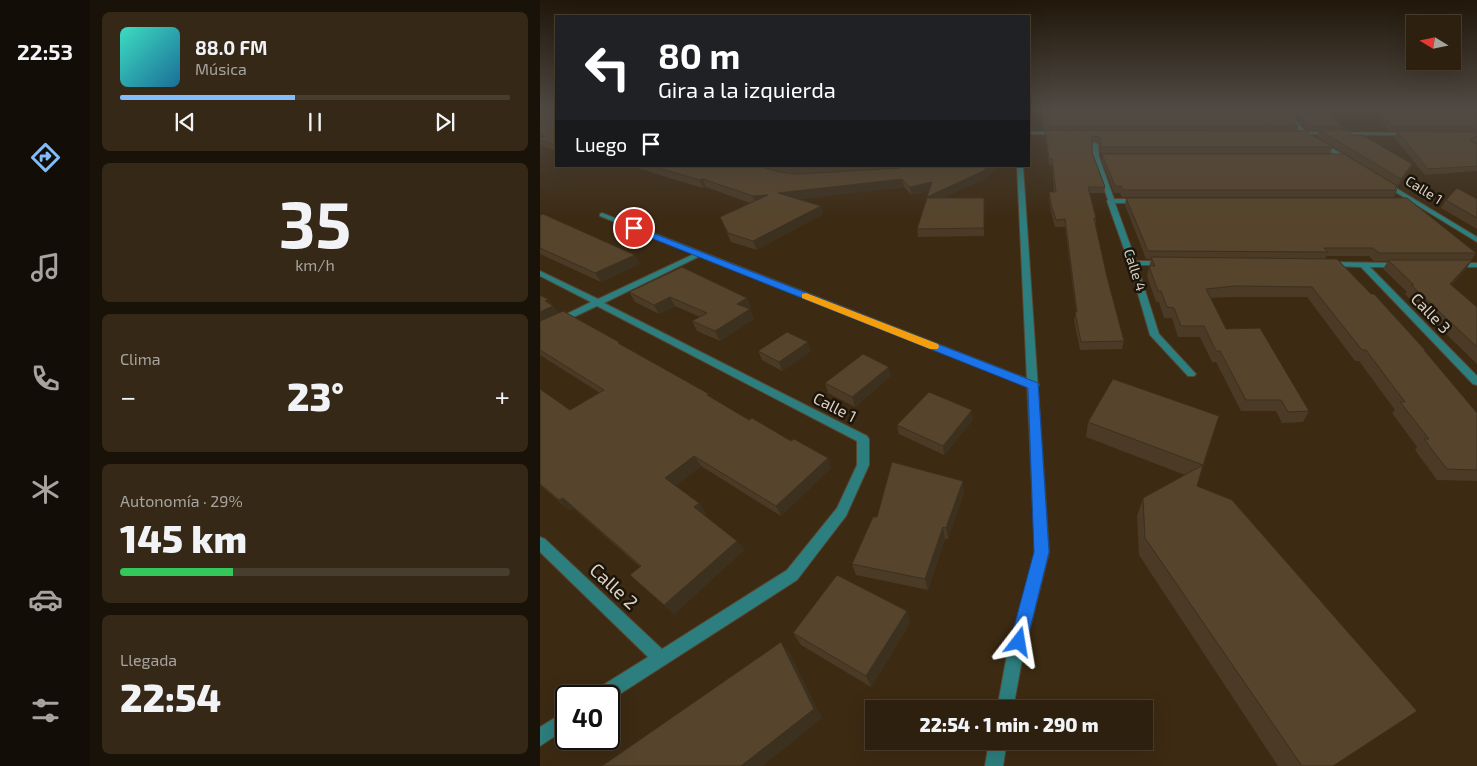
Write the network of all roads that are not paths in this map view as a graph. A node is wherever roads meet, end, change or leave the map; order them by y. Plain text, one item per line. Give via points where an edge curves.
1 (1096, 146) edge
2 (1324, 146) edge
3 (1334, 157) edge
4 (1344, 157) junction
5 (1020, 167) edge
6 (1359, 167) edge
7 (1383, 182) edge
8 (1110, 201) junction
9 (1145, 201) edge
10 (1414, 201) junction
11 (1395, 202) edge
12 (602, 216) dead end
13 (1477, 240) edge
14 (698, 254) junction
15 (1133, 263) junction
16 (1173, 264) edge
17 (1318, 264) edge
18 (1364, 265) junction
19 (1402, 265) edge
20 (1449, 265) edge
21 (1477, 265) edge
22 (540, 274) edge
23 (598, 302) junction
24 (540, 330) edge
25 (1191, 374) dead end
26 (1477, 382) edge
27 (1034, 386) junction
28 (540, 544) edge
29 (660, 658) junction
30 (618, 685) edge
31 (1007, 700) edge
32 (555, 727) edge
33 (540, 737) edge
34 (997, 750) edge
35 (994, 766) edge

1 - 8 street, Calle 4
2 - 4 street
3 - 4 street
4 - 6 street
5 - 27 street
7 - 10 street, Calle 1
8 - 9 street
8 - 15 street, Calle 4
10 - 11 street
10 - 13 street, Calle 1
12 - 14 street
14 - 23 street
14 - 27 street
15 - 16 street
15 - 25 street, Calle 4 via 1155,335
17 - 18 street
18 - 19 street
18 - 26 street, Calle 3
20 - 21 street
22 - 23 street, Calle 1
23 - 24 street
23 - 29 street, Calle 1 via 863,439 863,465 842,512 792,575
27 - 31 street via 1042,552
28 - 29 street, Calle 2
29 - 30 street
32 - 33 street
34 - 35 street

